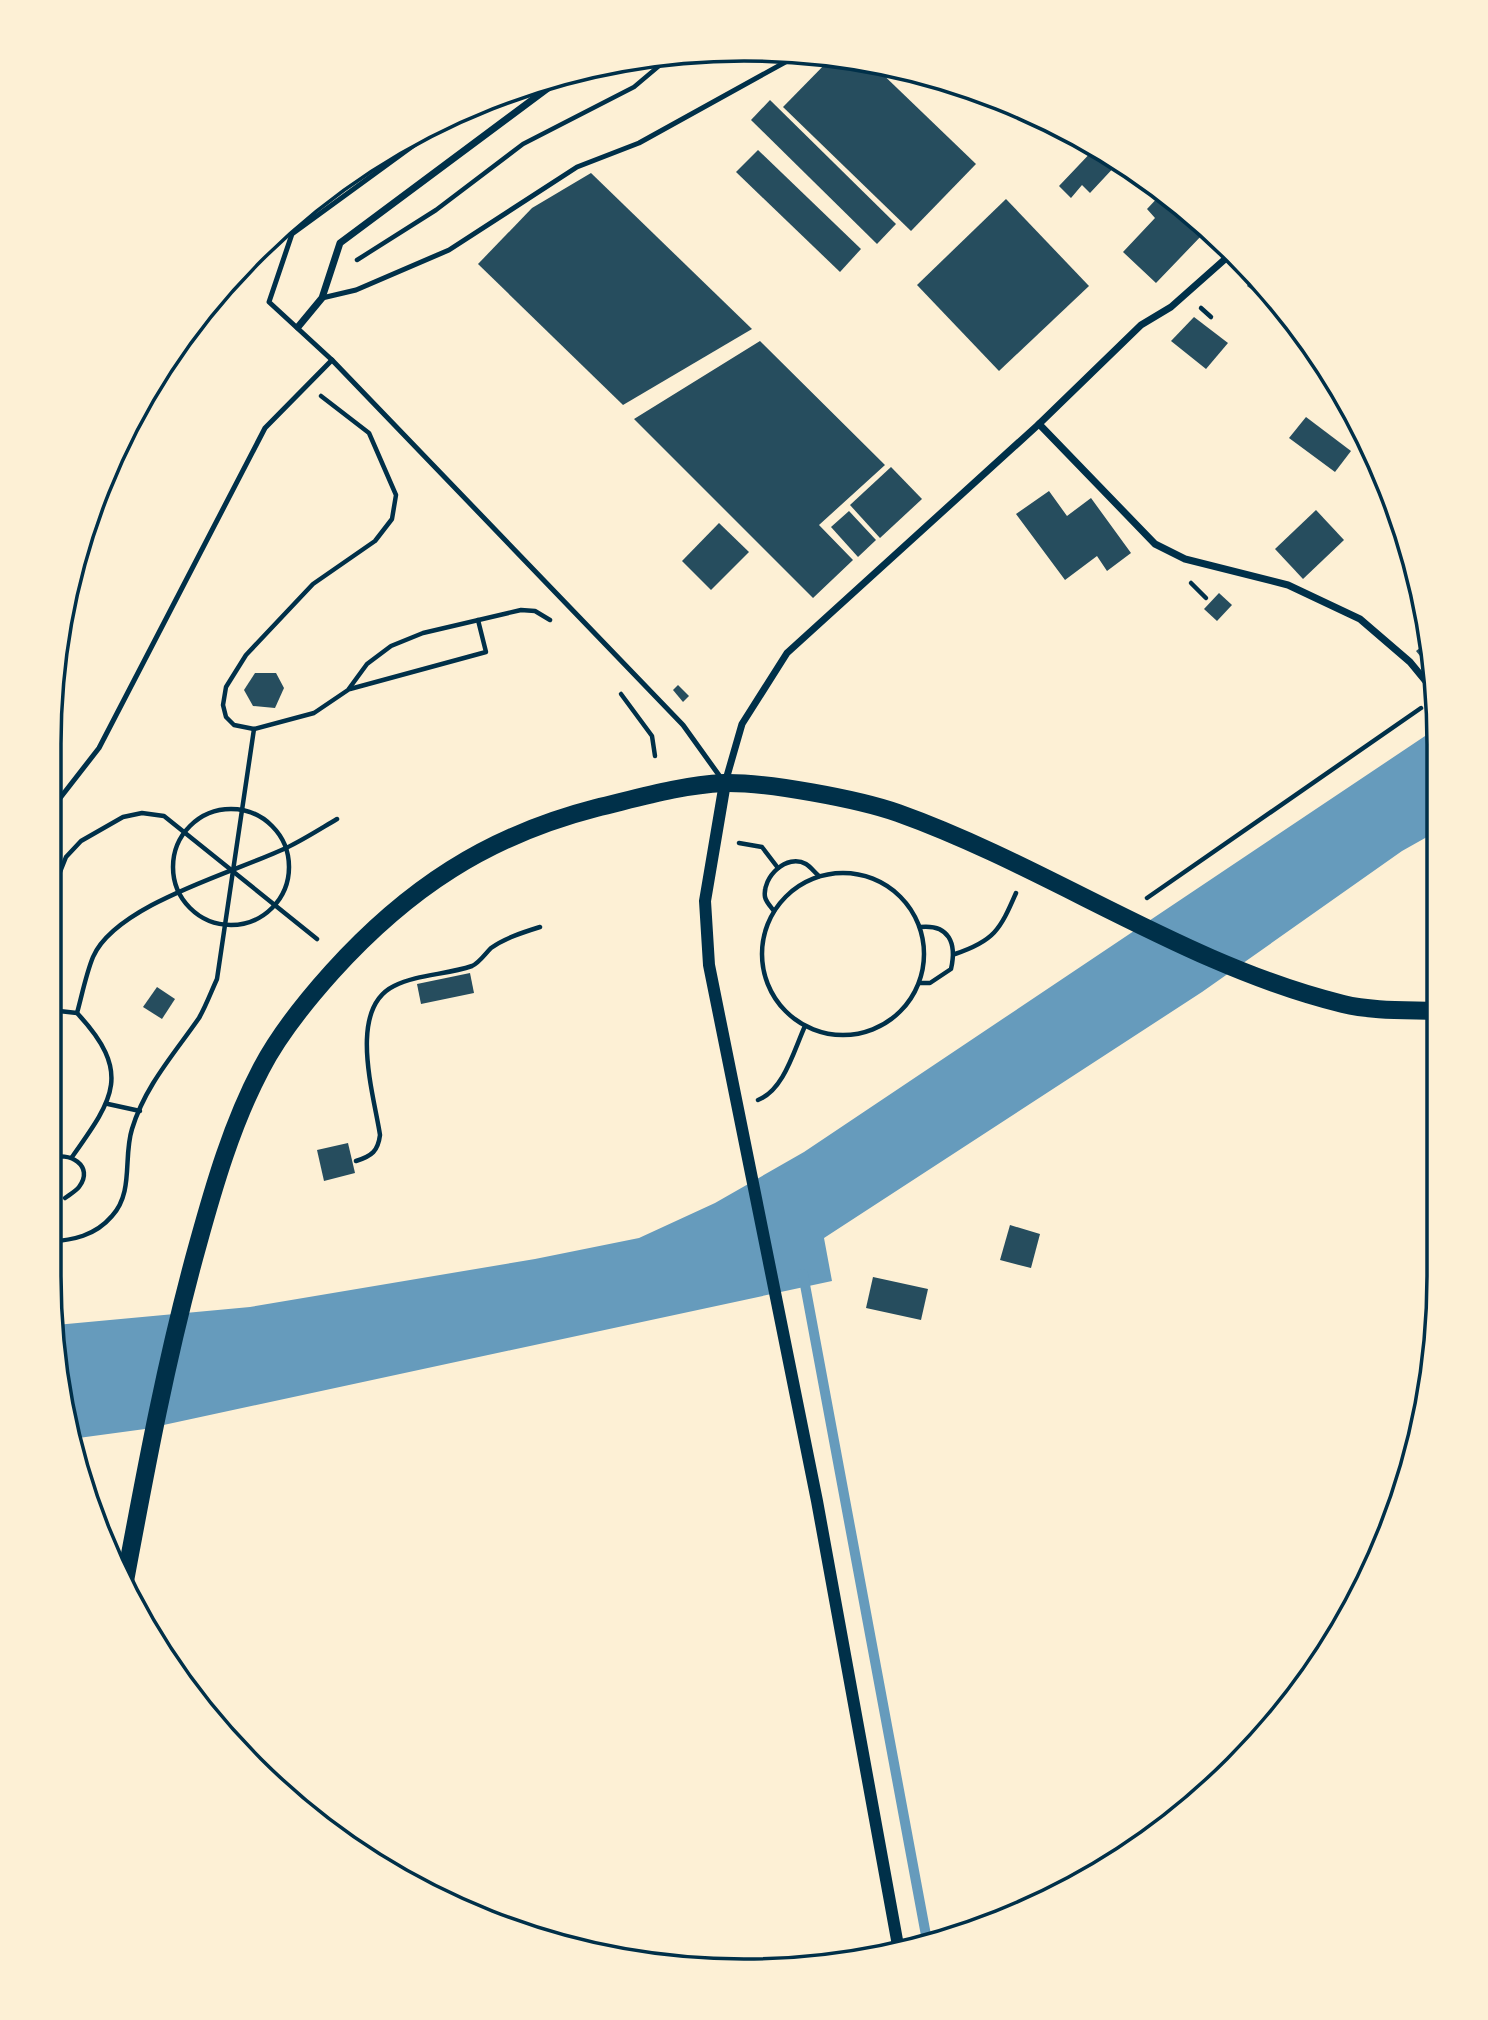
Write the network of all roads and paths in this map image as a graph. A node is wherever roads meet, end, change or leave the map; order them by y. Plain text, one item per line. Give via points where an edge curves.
1 (784, 63) edge
2 (658, 67) edge
3 (544, 91) edge
4 (403, 153) edge
5 (1225, 259) edge
6 (334, 261) junction
7 (322, 299) junction
8 (298, 327) junction
9 (332, 360) junction
10 (305, 384) junction
11 (1039, 424) junction
12 (478, 620) junction
13 (556, 626) dead end
14 (1423, 678) edge
15 (618, 689) dead end
16 (348, 690) junction
17 (1422, 707) dead end
18 (254, 729) junction
19 (655, 756) dead end
20 (725, 783) junction
21 (61, 796) edge
22 (240, 811) junction
23 (337, 819) dead end
24 (185, 832) junction
25 (736, 835) dead end
26 (286, 848) junction
27 (778, 867) junction
28 (61, 870) edge
29 (231, 870) junction
30 (819, 876) junction
31 (1017, 889) dead end
32 (179, 892) junction
33 (1144, 900) dead end
34 (275, 905) junction
35 (775, 911) junction
36 (225, 925) junction
37 (540, 927) dead end
38 (920, 927) junction
39 (317, 939) dead end
40 (955, 954) junction
41 (919, 983) junction
42 (1427, 1010) edge
43 (61, 1011) edge
44 (77, 1013) junction
45 (805, 1026) junction
46 (108, 1104) junction
47 (738, 1108) junction
48 (139, 1111) junction
49 (61, 1154) edge
50 (72, 1157) junction
51 (356, 1161) dead end
52 (65, 1198) dead end
53 (61, 1241) edge
54 (127, 1568) edge
55 (897, 1941) edge

1 - 7 lane via 639,143 577,167 449,250 356,290
2 - 6 path via 634,87 523,144 436,210 352,264
3 - 6 street via 340,243
4 - 8 lane via 292,234 269,302
5 - 11 street via 1171,307 1141,325
6 - 7 street
7 - 8 street
8 - 9 lane
9 - 10 lane
9 - 20 lane via 683,725
10 - 18 path via 369,433 396,495 392,519 376,541 313,584 246,655 226,687 226,717 233,725
10 - 21 lane via 265,428 99,748
11 - 14 street via 1155,544 1185,559 1288,585 1360,619
11 - 20 street via 787,653 742,724
12 - 13 path via 535,611
12 - 16 path via 391,646 367,664
12 - 16 path via 486,652
15 - 19 path via 652,736
16 - 18 path via 314,713
17 - 33 path
18 - 22 path
20 - 42 main road via 785,789 892,810 973,841 1257,976 1345,1004
20 - 47 street via 705,901 709,965
20 - 54 main road via 661,792 582,812 520,832 461,860 365,935 293,1019 261,1069 210,1199 152,1433
22 - 24 path via 206,815
22 - 26 path via 267,822
22 - 29 path
23 - 26 path
24 - 28 path via 164,816 142,813 124,817 81,841
24 - 29 path
24 - 32 path via 173,859
25 - 27 path via 736,842 762,848
26 - 29 path
26 - 34 path via 288,878
27 - 30 path via 792,861 805,863
27 - 35 path via 766,881 765,898
29 - 32 path
29 - 34 path
29 - 36 path
30 - 35 path via 798,886
30 - 38 path via 863,875 884,883 901,897
31 - 40 path via 1002,927 990,939
32 - 36 path via 194,912
32 - 44 path via 136,915 93,955
34 - 36 path via 251,922
34 - 39 path
35 - 45 path via 763,937 765,979 774,998
36 - 48 path via 218,979
37 - 51 path via 493,947 474,965 391,987 374,1003 367,1026 367,1051 380,1135 378,1149
38 - 40 path via 946,931
38 - 41 path via 925,956
40 - 41 path via 951,969 930,983
41 - 45 path via 900,1012 865,1032 824,1034
43 - 44 path
44 - 46 path via 91,1029 110,1070
45 - 47 path via 782,1077 767,1097
46 - 48 path
46 - 50 path
47 - 55 street
48 - 53 path via 131,1130 123,1199 112,1217 77,1240
49 - 50 path
50 - 52 path via 83,1175 80,1187

